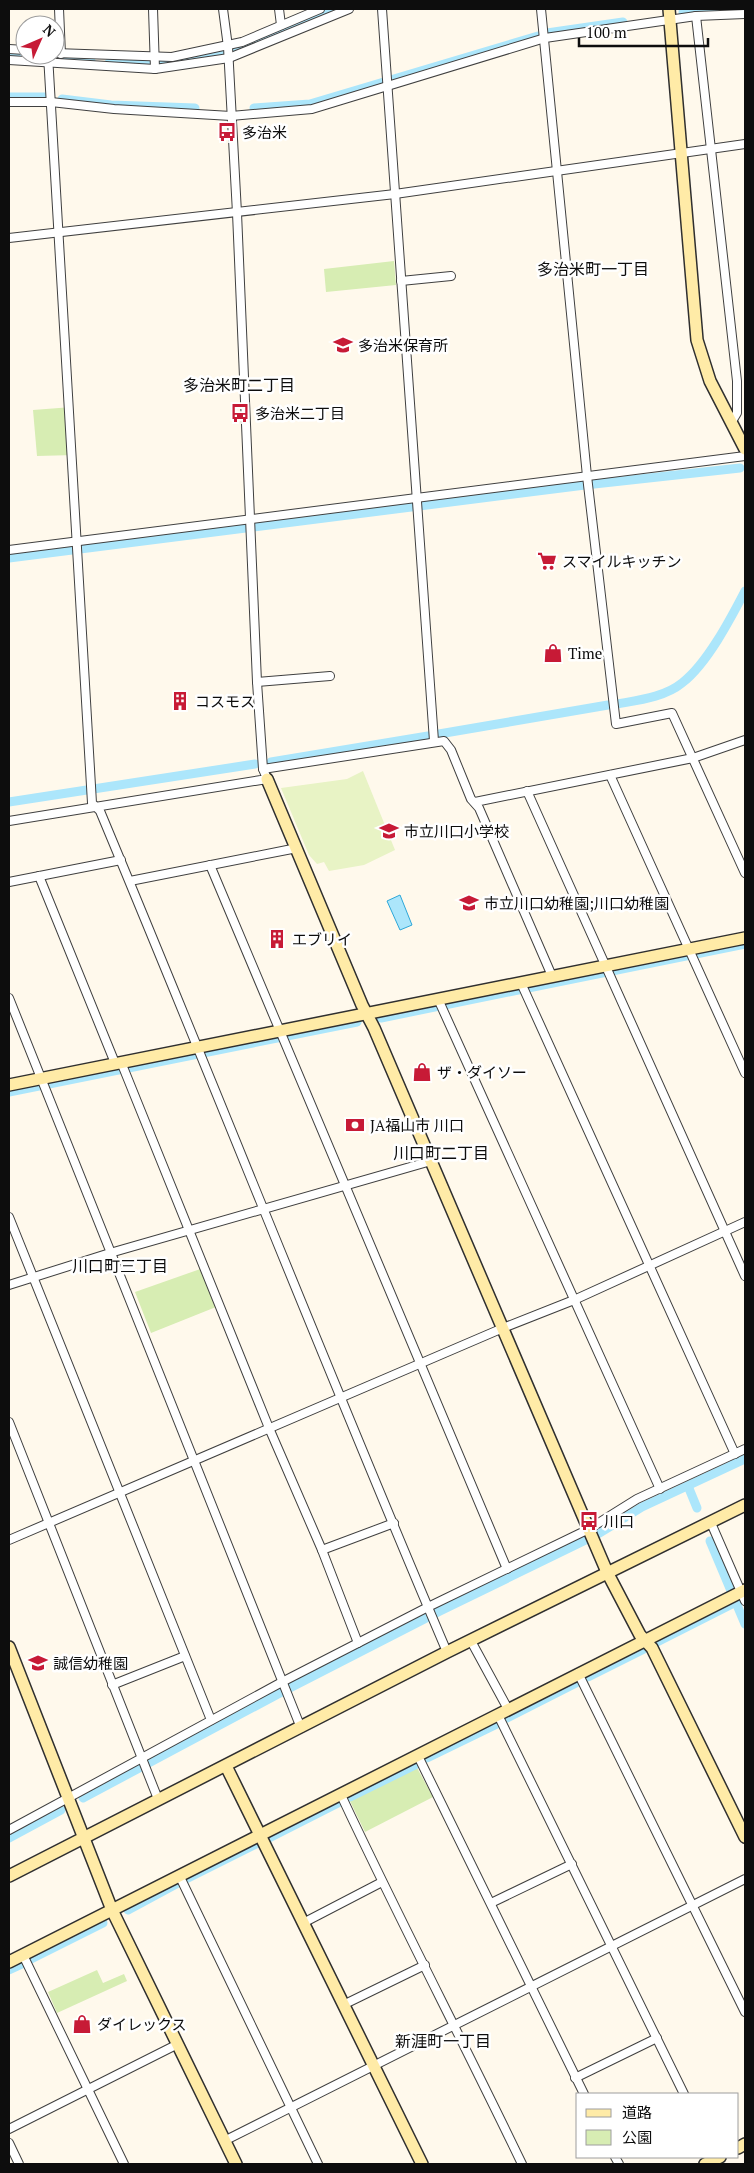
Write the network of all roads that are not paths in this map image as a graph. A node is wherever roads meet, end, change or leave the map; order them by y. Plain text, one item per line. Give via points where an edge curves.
1 (153, 9) edge
2 (223, 9) edge
3 (279, 9) edge
4 (320, 9) edge
5 (349, 9) edge
6 (382, 9) edge
7 (541, 9) edge
8 (670, 14) edge
9 (745, 14) edge
10 (696, 16) junction
11 (281, 26) junction
12 (545, 38) junction
13 (228, 53) junction
14 (65, 54) edge
15 (65, 60) edge
16 (155, 64) junction
17 (48, 65) edge
18 (387, 87) junction
19 (9, 102) edge
20 (51, 102) junction
21 (232, 116) junction
22 (745, 144) edge
23 (710, 149) junction
24 (681, 154) junction
25 (558, 172) junction
26 (395, 194) junction
27 (237, 213) junction
28 (58, 234) junction
29 (9, 238) edge
30 (451, 276) dead end
31 (401, 282) junction
32 (731, 423) junction
33 (745, 449) edge
34 (745, 456) edge
35 (588, 481) junction
36 (417, 503) junction
37 (250, 524) junction
38 (77, 546) junction
39 (9, 550) edge
40 (330, 676) dead end
41 (257, 682) junction
42 (745, 740) edge
43 (434, 741) junction
44 (693, 758) junction
45 (265, 774) junction
46 (610, 774) junction
47 (527, 791) junction
48 (475, 802) junction
49 (96, 807) junction
50 (9, 821) edge
51 (297, 848) junction
52 (121, 860) junction
53 (210, 865) junction
54 (745, 873) edge
55 (39, 876) junction
56 (130, 881) junction
57 (9, 882) edge
58 (745, 938) edge
59 (689, 949) junction
60 (604, 966) junction
61 (552, 976) junction
62 (521, 983) junction
63 (9, 998) edge
64 (438, 999) junction
65 (366, 1013) junction
66 (280, 1031) junction
67 (197, 1047) junction
68 (118, 1063) junction
69 (745, 1073) edge
70 (41, 1078) junction
71 (9, 1085) edge
72 (431, 1161) junction
73 (346, 1185) junction
74 (264, 1210) junction
75 (9, 1217) edge
76 (745, 1222) edge
77 (188, 1230) junction
78 (725, 1231) junction
79 (110, 1253) junction
80 (649, 1265) junction
81 (745, 1276) edge
82 (34, 1278) junction
83 (9, 1285) edge
84 (574, 1300) junction
85 (503, 1328) junction
86 (421, 1363) junction
87 (342, 1397) junction
88 (9, 1422) edge
89 (269, 1428) junction
90 (745, 1449) edge
91 (735, 1454) junction
92 (193, 1461) junction
93 (660, 1489) junction
94 (120, 1493) junction
95 (745, 1505) edge
96 (711, 1522) junction
97 (49, 1523) junction
98 (394, 1524) junction
99 (591, 1537) junction
100 (9, 1540) edge
101 (322, 1550) junction
102 (507, 1569) junction
103 (607, 1572) junction
104 (739, 1595) edge
105 (428, 1607) junction
106 (645, 1640) junction
107 (471, 1641) junction
108 (358, 1643) junction
109 (9, 1647) edge
110 (447, 1652) junction
111 (185, 1656) junction
112 (578, 1673) junction
113 (282, 1682) junction
114 (112, 1685) junction
115 (503, 1712) junction
116 (211, 1720) junction
117 (301, 1728) junction
118 (418, 1756) junction
119 (142, 1758) junction
120 (226, 1766) junction
121 (341, 1795) junction
122 (67, 1798) junction
123 (158, 1800) junction
124 (9, 1830) edge
125 (261, 1834) junction
126 (84, 1837) junction
127 (745, 1838) edge
128 (572, 1864) junction
129 (9, 1875) edge
130 (179, 1875) junction
131 (745, 1879) edge
132 (382, 1882) junction
133 (491, 1903) junction
134 (693, 1905) junction
135 (112, 1910) junction
136 (304, 1923) junction
137 (611, 1946) junction
138 (23, 1955) junction
139 (9, 1962) edge
140 (425, 1965) junction
141 (532, 1987) junction
142 (343, 2005) junction
143 (745, 2012) edge
144 (456, 2026) junction
145 (657, 2038) junction
146 (178, 2044) junction
147 (374, 2067) junction
148 (576, 2078) junction
149 (88, 2089) junction
150 (584, 2093) edge
151 (684, 2093) edge
152 (290, 2109) junction
153 (9, 2129) edge
154 (224, 2141) junction
155 (9, 2142) edge
156 (19, 2164) edge
157 (124, 2164) edge
158 (236, 2164) edge
159 (318, 2164) edge
160 (422, 2164) edge
161 (522, 2164) edge

1 - 16 street
2 - 13 street
3 - 11 street
4 - 11 street
5 - 13 street
6 - 18 street
7 - 12 street
8 - 10 street
8 - 12 street
8 - 24 street
9 - 10 street
10 - 23 street
11 - 13 street
12 - 18 street
12 - 25 street
13 - 16 street
13 - 16 street via 172,57
13 - 21 street
14 - 16 street
15 - 16 street
17 - 20 street
18 - 21 street via 312,109
18 - 26 street
19 - 20 street
20 - 21 street
20 - 28 street
21 - 27 street
22 - 23 street
23 - 24 street
23 - 32 street via 737,381 737,412
24 - 25 street
24 - 32 street via 697,340 710,381
25 - 26 street
25 - 35 street
26 - 27 street
26 - 31 street
27 - 28 street
27 - 37 street
28 - 29 street
28 - 38 street
30 - 31 street
31 - 36 street
32 - 33 street
34 - 35 street
35 - 36 street
35 - 44 street via 616,724 672,713
36 - 37 street
36 - 43 street
37 - 38 street
37 - 41 street
38 - 39 street
38 - 49 street via 91,790 92,803
40 - 41 street
41 - 45 street
42 - 44 street
43 - 45 street
43 - 48 street via 447,743
44 - 46 street
44 - 54 street
45 - 49 street
45 - 51 street
46 - 47 street
46 - 59 street
47 - 48 street
47 - 60 street
48 - 61 street
49 - 50 street
49 - 52 street
51 - 53 street
51 - 65 street
52 - 55 street
52 - 56 street
53 - 56 street
53 - 66 street
55 - 57 street
55 - 68 street
56 - 67 street
58 - 59 street
59 - 60 street
59 - 69 street
60 - 61 street
60 - 78 street
61 - 62 street
62 - 64 street
62 - 80 street
63 - 70 street
64 - 65 street
64 - 84 street
65 - 66 street
65 - 72 street
66 - 67 street
66 - 73 street
67 - 68 street
67 - 74 street
68 - 70 street
68 - 77 street
70 - 71 street
70 - 79 street
72 - 73 street
72 - 85 street
73 - 74 street
73 - 86 street
74 - 77 street
74 - 87 street
75 - 82 street
76 - 78 street
77 - 79 street
77 - 89 street
78 - 80 street
78 - 81 street
79 - 82 street
79 - 92 street
80 - 84 street
80 - 91 street
82 - 83 street
82 - 94 street
84 - 85 street
84 - 93 street
85 - 86 street
85 - 99 street
86 - 87 street
86 - 102 street
87 - 89 street
87 - 98 street
88 - 97 street
89 - 92 street
89 - 101 street
90 - 91 street
91 - 93 street
92 - 94 street
92 - 113 street
93 - 99 street via 638,1499
94 - 97 street
94 - 111 street
95 - 96 street
96 - 103 street
96 - 104 street
97 - 100 street
97 - 114 street
98 - 101 street
98 - 105 street
99 - 102 street
99 - 103 street
101 - 108 street
102 - 105 street
103 - 106 street
103 - 107 street
104 - 106 street
105 - 108 street
105 - 110 street
106 - 112 street
106 - 127 street via 652,1648
107 - 110 street
107 - 115 street
108 - 113 street
109 - 122 street
110 - 117 street
111 - 114 street
111 - 116 street
112 - 115 street
112 - 134 street
113 - 116 street
113 - 117 street
114 - 119 street
115 - 118 street
115 - 128 street
116 - 119 street
117 - 120 street
118 - 121 street
118 - 133 street
119 - 122 street
119 - 123 street
120 - 123 street
120 - 125 street
121 - 125 street
121 - 132 street
122 - 124 street
122 - 126 street
123 - 126 street
125 - 130 street
125 - 136 street
126 - 129 street
126 - 135 street
128 - 133 street
128 - 137 street
130 - 135 street
130 - 152 street
131 - 134 street
132 - 136 street
132 - 140 street
133 - 141 street
134 - 137 street
134 - 143 street
135 - 138 street
135 - 146 street
136 - 142 street
137 - 141 street
137 - 145 street
138 - 139 street
138 - 149 street
140 - 142 street
140 - 144 street
141 - 144 street
141 - 148 street
142 - 147 street
144 - 147 street
144 - 161 street
145 - 148 street
145 - 151 street
146 - 149 street
146 - 154 street
147 - 152 street
147 - 160 street
148 - 150 street
149 - 153 street
149 - 157 street
152 - 154 street
152 - 159 street
154 - 158 street
155 - 156 street

